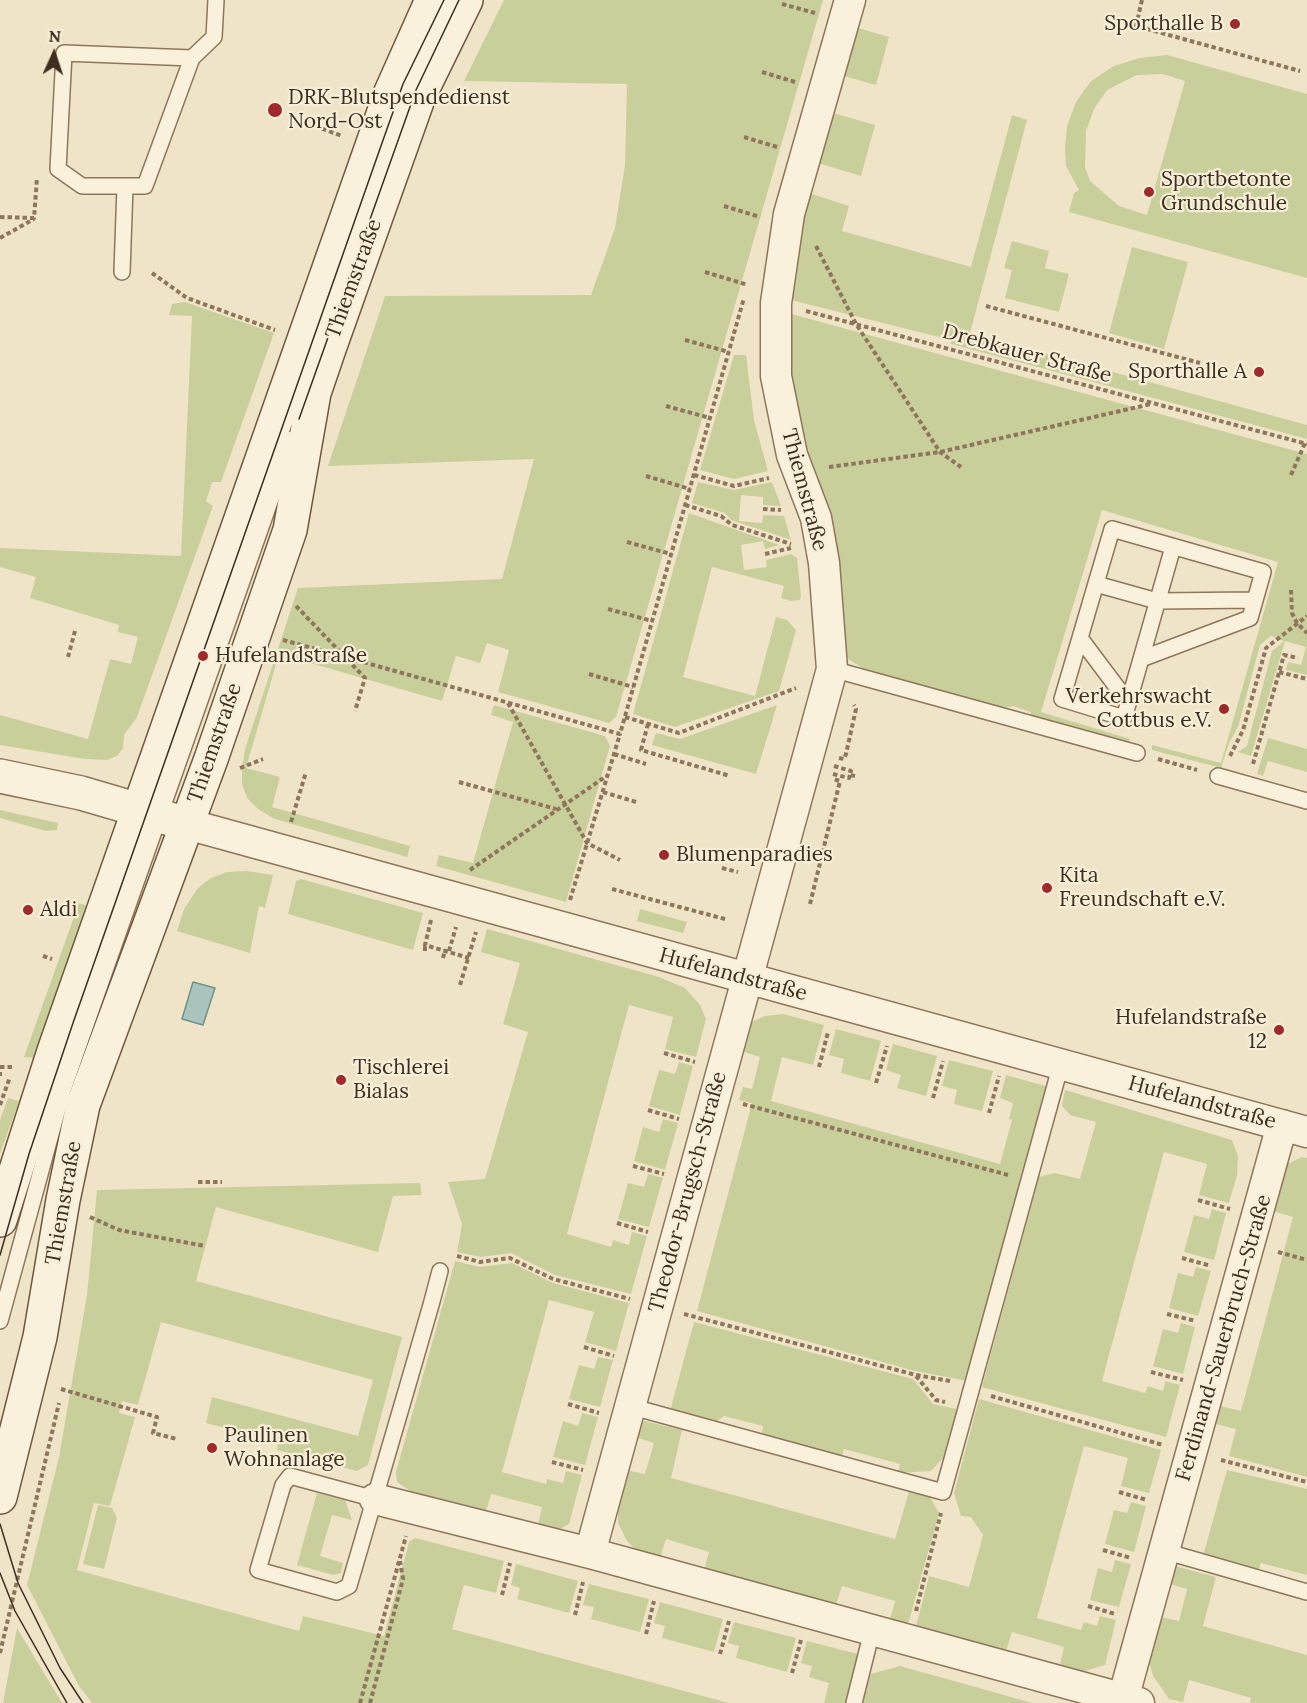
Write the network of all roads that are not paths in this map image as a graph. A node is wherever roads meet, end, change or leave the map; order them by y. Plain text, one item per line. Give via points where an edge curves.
1 (216, 0) edge
2 (432, 0) edge
3 (466, 0) edge
4 (850, 0) edge
5 (192, 58) junction
6 (125, 186) junction
7 (122, 272) dead end
8 (1173, 547) junction
9 (1096, 584) junction
10 (1255, 600) junction
11 (1157, 601) junction
12 (1080, 638) junction
13 (1141, 659) junction
14 (832, 669) junction
15 (1128, 702) junction
16 (1137, 753) road end
17 (0, 776) edge
18 (1221, 777) road end
19 (1307, 801) edge
20 (162, 817) junction
21 (747, 979) junction
22 (1061, 1064) junction
23 (1295, 1128) edge
24 (0, 1220) edge
25 (440, 1271) dead end
26 (0, 1321) edge
27 (616, 1410) junction
28 (0, 1497) edge
29 (375, 1499) junction
30 (1151, 1556) junction
31 (587, 1566) junction
32 (1307, 1592) edge
33 (872, 1631) junction
34 (1131, 1701) edge
35 (854, 1703) edge

1 - 5 lane via 214,37
2 - 20 main road, Thiemstraße via 391,92
3 - 20 main road, Thiemstraße via 419,96 314,393 290,530
4 - 14 street, Thiemstraße via 789,214 776,303 776,376 792,455 816,518 824,563
5 - 6 lane via 145,186
5 - 6 lane via 64,53 58,169 82,186
6 - 7 lane
8 - 9 lane via 1112,529
8 - 10 lane via 1263,572
8 - 11 lane
9 - 11 lane
9 - 12 lane
10 - 11 lane
10 - 13 lane via 1250,618
11 - 13 lane
12 - 15 lane
12 - 15 lane via 1062,699 1124,718
13 - 15 lane
14 - 16 lane
14 - 21 street, Thiemstraße
17 - 20 main road via 81,793
18 - 19 lane
20 - 21 street, Hufelandstraße
20 - 24 main road, Thiemstraße via 54,1051
20 - 26 lane via 63,1090
20 - 28 main road, Thiemstraße via 83,1105 40,1337
21 - 22 street, Hufelandstraße
21 - 27 street, Theodor-Brugsch-Straße
22 - 23 street, Hufelandstraße
22 - 27 lane via 943,1492
23 - 30 street, Ferdinand-Sauerbruch-Straße
25 - 29 lane
27 - 31 street, Theodor-Brugsch-Straße
29 - 29 lane via 291,1476 283,1485 258,1570 337,1592 349,1586
29 - 31 street
30 - 32 lane
30 - 34 street, Ferdinand-Sauerbruch-Straße
31 - 33 street
33 - 34 street
33 - 35 lane

